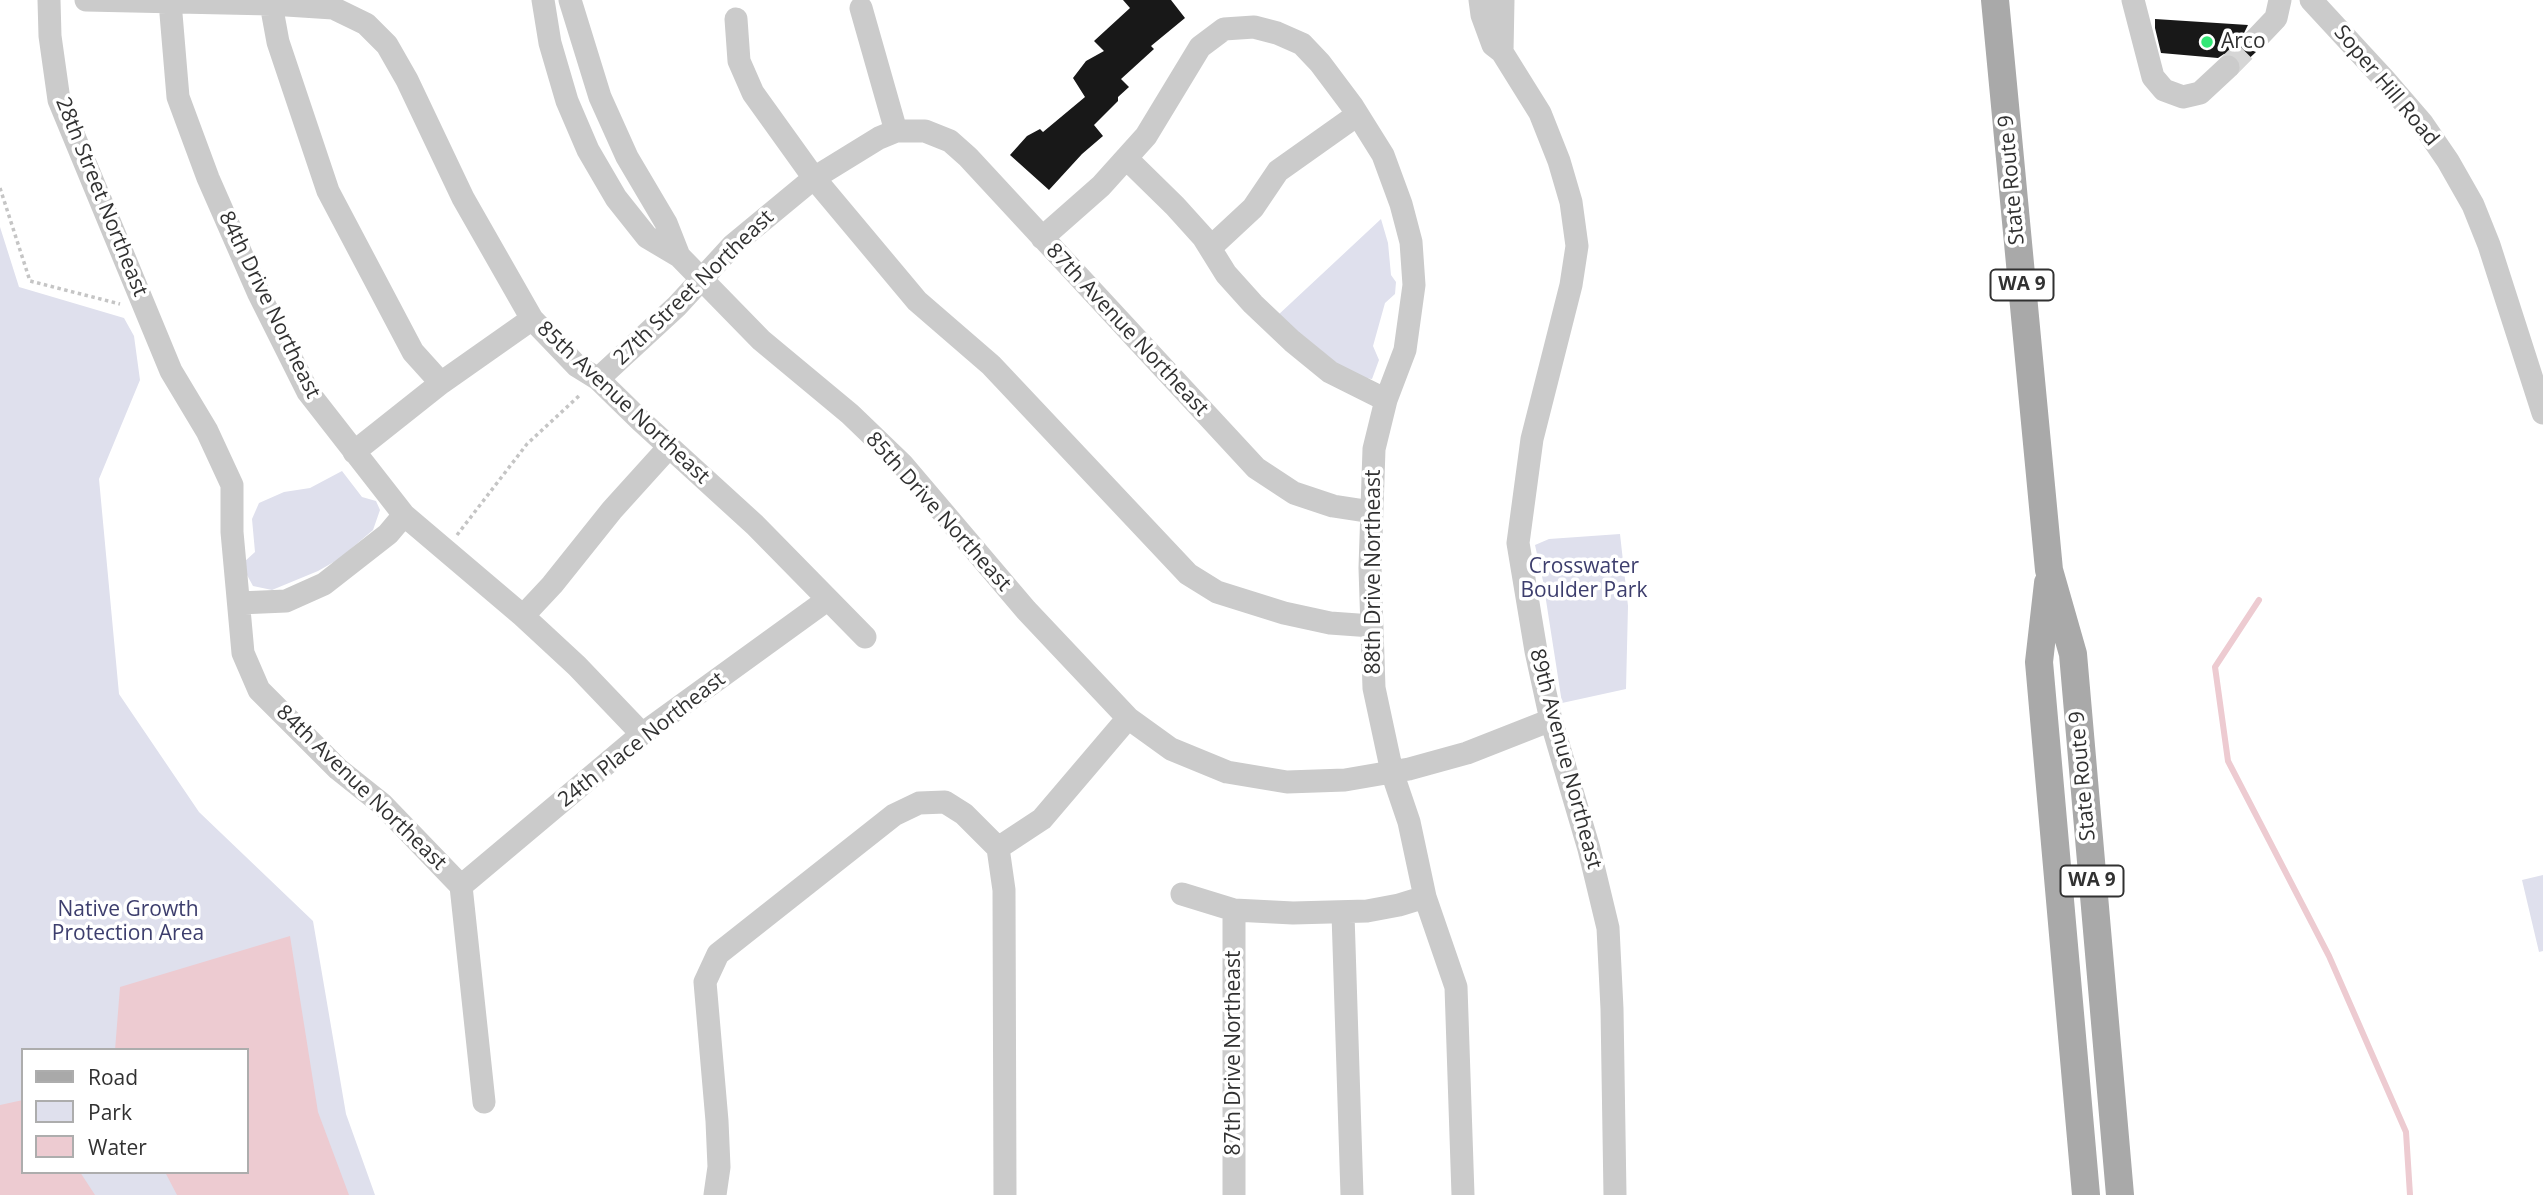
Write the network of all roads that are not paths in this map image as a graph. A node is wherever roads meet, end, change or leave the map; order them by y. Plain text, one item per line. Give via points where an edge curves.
1 (49, 0) edge
2 (86, 0) edge
3 (542, 0) edge
4 (570, 0) edge
5 (1480, 0) edge
6 (1503, 0) edge
7 (1995, 0) edge
8 (2133, 0) edge
9 (2280, 0) edge
10 (2311, 0) edge
11 (170, 2) junction
12 (271, 4) junction
13 (861, 8) dead end
14 (736, 19) dead end
15 (2258, 38) tunnel mouth
16 (1502, 52) junction
17 (2228, 67) tunnel mouth
18 (591, 69) junction
19 (562, 83) junction
20 (1357, 115) junction
21 (896, 131) junction
22 (1126, 158) junction
23 (814, 178) junction
24 (1042, 238) junction
25 (1210, 248) junction
26 (679, 256) junction
27 (702, 279) junction
28 (533, 319) junction
29 (598, 379) junction
30 (440, 383) junction
31 (1385, 400) junction
32 (2543, 412) edge
33 (669, 447) junction
34 (354, 452) junction
35 (1372, 512) junction
36 (404, 515) junction
37 (2049, 570) junction
38 (827, 600) junction
39 (239, 603) junction
40 (523, 616) junction
41 (1371, 626) junction
42 (865, 637) dead end
43 (1128, 718) junction
44 (1551, 720) junction
45 (642, 734) junction
46 (1392, 772) junction
47 (998, 848) junction
48 (461, 886) junction
49 (1182, 894) dead end
50 (1425, 897) junction
51 (1234, 910) junction
52 (1343, 914) junction
53 (484, 1102) dead end
54 (715, 1195) edge
55 (1005, 1195) edge
56 (1234, 1195) edge
57 (1352, 1195) edge
58 (1463, 1195) edge
59 (1615, 1195) edge
60 (2086, 1195) edge
61 (2120, 1195) edge

1 - 39 street, 28th Street Northeast via 60,100 171,371 232,485
2 - 11 street
3 - 19 street, 85th Drive Northeast
4 - 18 street, 85th Drive Northeast
5 - 16 street, 89th Avenue Northeast via 1493,46
6 - 16 street
7 - 37 main road, State Route 9 / WA 9
8 - 17 street via 2153,77 2164,90 2183,97 2200,93
9 - 15 street via 2276,18
10 - 32 street, Soper Hill Road via 2422,123 2467,194 2489,245
11 - 12 street
11 - 34 street, 84th Drive Northeast via 178,97 208,178 308,392
12 - 28 street, 85th Avenue Northeast via 333,8 366,24 387,46 463,198
12 - 30 street via 281,52 328,191 414,352
13 - 21 street
14 - 23 street via 739,61 753,93
16 - 44 street, 89th Avenue Northeast via 1540,113 1559,161 1577,246 1532,439 1518,543
18 - 19 street
18 - 26 street, 85th Drive Northeast via 627,157 666,223
19 - 26 street, 85th Drive Northeast via 588,150 616,198 648,237
20 - 22 street, 88th Drive Northeast via 1302,44 1254,27 1224,29 1200,47 1146,136
20 - 25 street via 1278,171 1253,208
20 - 31 street, 88th Drive Northeast via 1384,155 1410,242 1414,285 1405,350
21 - 23 street, 27th Street Northeast
21 - 24 street, 87th Avenue Northeast via 925,131 950,141
22 - 24 street, 88th Drive Northeast
22 - 25 street
23 - 27 street, 27th Street Northeast via 733,245
23 - 41 street via 917,301 991,365 1188,574 1217,592 1284,613
24 - 35 street, 87th Avenue Northeast via 1256,468 1294,493
25 - 31 street via 1226,274 1292,341 1330,372
26 - 27 street, 85th Drive Northeast
27 - 29 street, 27th Street Northeast
27 - 43 street, 85th Drive Northeast via 761,340 902,464 1026,610
28 - 29 street, 85th Avenue Northeast via 577,366
28 - 30 street
29 - 33 street, 85th Avenue Northeast
30 - 34 street
31 - 35 street, 88th Drive Northeast via 1374,449
33 - 38 street, 85th Avenue Northeast
33 - 40 street
34 - 36 street, 84th Drive Northeast
35 - 41 street, 88th Drive Northeast
36 - 39 street via 388,534 324,584 286,601
36 - 40 street, 84th Drive Northeast
37 - 60 main road, State Route 9 / WA 9 via 2039,662
37 - 61 main road, State Route 9 / WA 9 via 2073,654
38 - 42 street, 85th Avenue Northeast
38 - 45 street, 24th Place Northeast
39 - 48 street, 84th Avenue Northeast via 243,653 259,690 338,769 382,804
40 - 45 street, 84th Drive Northeast
41 - 46 street, 88th Drive Northeast via 1374,688
43 - 46 street, 85th Drive Northeast via 1171,749 1227,772 1287,782 1345,780
43 - 47 street via 1042,819
44 - 46 street, 85th Drive Northeast via 1467,753
44 - 59 street, 89th Avenue Northeast via 1608,928
45 - 48 street, 24th Place Northeast
46 - 50 street, 88th Drive Northeast via 1409,822
47 - 54 street via 945,802 919,803 894,815 718,954 705,982 717,1121
47 - 55 street via 1004,890
48 - 53 street, 84th Avenue Northeast
49 - 51 street
50 - 52 street
50 - 58 street, 88th Drive Northeast via 1456,987
51 - 52 street
51 - 56 street, 87th Drive Northeast
52 - 57 street

